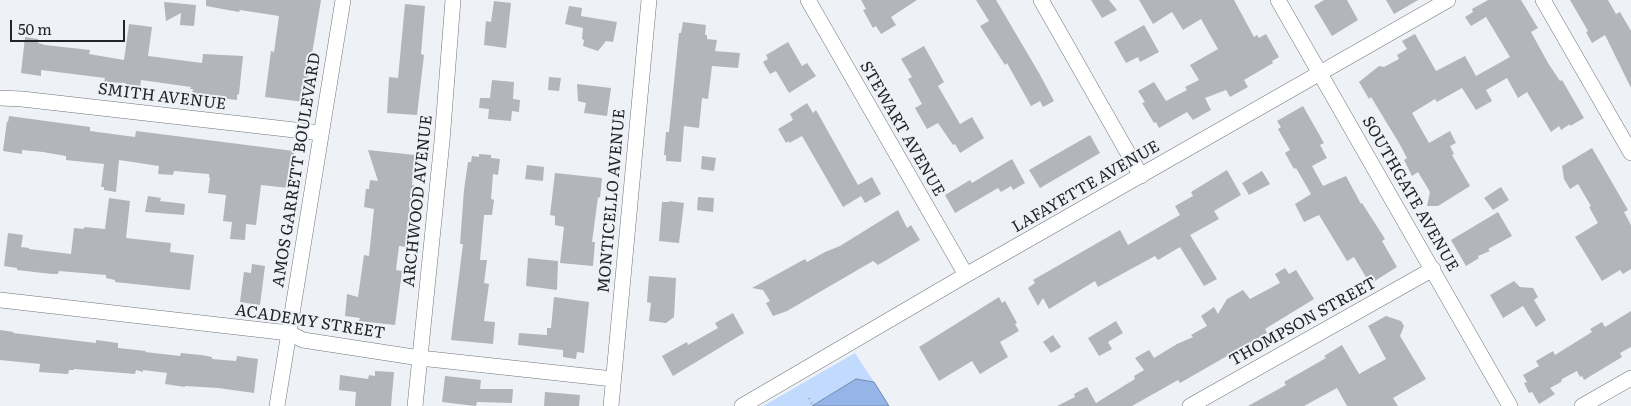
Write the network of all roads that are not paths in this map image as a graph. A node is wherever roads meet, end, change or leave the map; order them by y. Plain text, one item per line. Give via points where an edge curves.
1 (343, 0) edge
2 (453, 0) edge
3 (648, 0) edge
4 (808, 0) edge
5 (1041, 0) edge
6 (1278, 0) edge
7 (1448, 0) edge
8 (1543, 0) edge
9 (1320, 73) junction
10 (0, 98) edge
11 (321, 133) junction
12 (1631, 153) edge
13 (1141, 176) junction
14 (1433, 269) junction
15 (966, 275) junction
16 (0, 300) edge
17 (289, 333) junction
18 (420, 358) junction
19 (1631, 378) edge
20 (613, 379) junction
21 (277, 406) edge
22 (415, 406) edge
23 (611, 406) edge
24 (742, 406) edge
25 (1190, 406) edge
26 (1510, 406) edge
27 (1582, 406) edge

1 - 11 street, AMOS GARRETT BOULEVARD
2 - 18 street, ARCHWOOD AVENUE
3 - 20 street, MONTICELLO AVENUE
4 - 15 street, STEWART AVENUE
5 - 13 street
6 - 9 street, SOUTHGATE AVENUE
7 - 9 street, LAFAYETTE AVENUE
8 - 12 street
9 - 13 street, LAFAYETTE AVENUE
9 - 14 street, SOUTHGATE AVENUE
10 - 11 street, SMITH AVENUE
11 - 17 street, AMOS GARRETT BOULEVARD
13 - 15 street, LAFAYETTE AVENUE
14 - 25 street, THOMPSON STREET
14 - 26 street, SOUTHGATE AVENUE
15 - 24 street, LAFAYETTE AVENUE
16 - 17 street, ACADEMY STREET
17 - 18 street, ACADEMY STREET via 303,340
17 - 21 street, AMOS GARRETT BOULEVARD
18 - 20 street, ACADEMY STREET
18 - 22 street, ARCHWOOD AVENUE
19 - 27 street
20 - 23 street, MONTICELLO AVENUE

